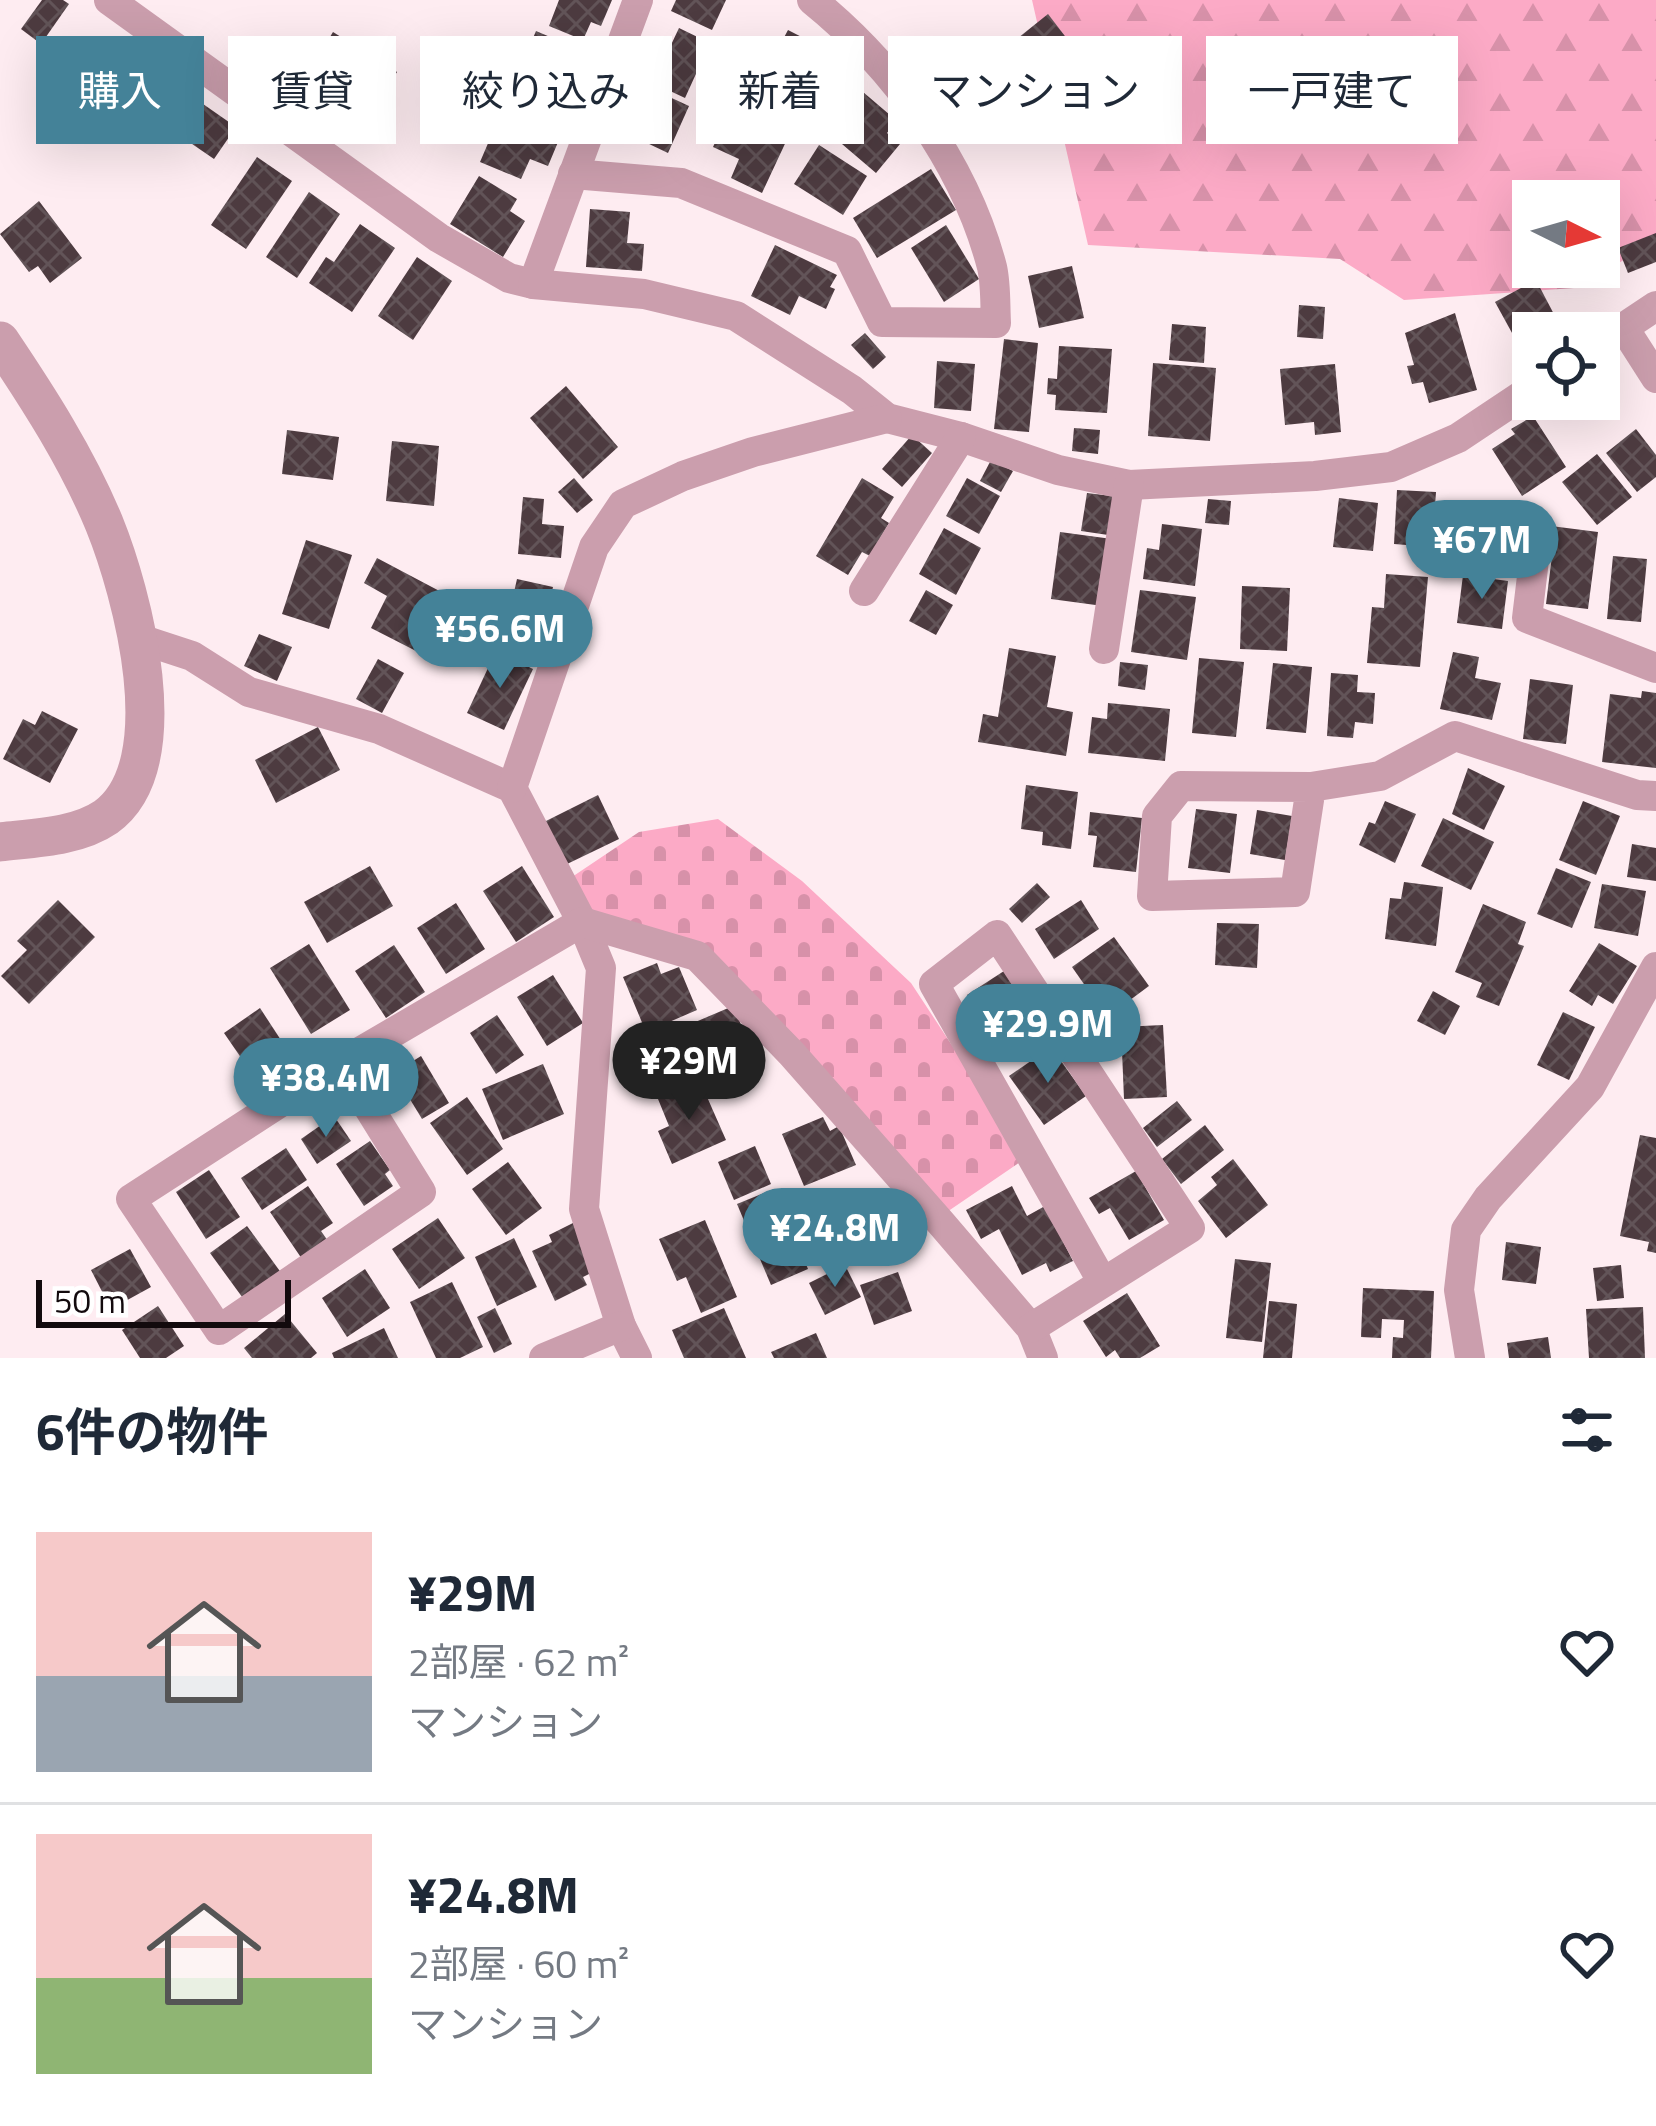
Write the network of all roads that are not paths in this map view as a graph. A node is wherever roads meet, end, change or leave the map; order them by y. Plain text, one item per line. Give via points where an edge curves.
1 (109, 0) edge
2 (638, 0) edge
3 (812, 0) edge
4 (573, 174) junction
5 (533, 284) junction
6 (1656, 306) edge
7 (1620, 330) edge
8 (0, 341) edge
9 (1620, 344) edge
10 (1656, 378) edge
11 (1512, 402) edge
12 (887, 418) junction
13 (961, 437) junction
14 (1129, 484) junction
15 (1534, 560) dead end
16 (864, 590) dead end
17 (137, 638) junction
18 (1104, 649) dead end
19 (1656, 668) edge
20 (1311, 787) junction
21 (512, 788) junction
22 (1656, 796) edge
23 (0, 842) edge
24 (582, 922) junction
25 (1656, 967) edge
26 (341, 1064) junction
27 (1102, 1281) junction
28 (621, 1326) junction
29 (1031, 1328) junction
30 (544, 1358) edge
31 (637, 1358) edge
32 (1043, 1358) edge
33 (1470, 1358) edge

1 - 5 street via 440,238
2 - 4 street
3 - 4 street via 908,97 956,180 993,270 996,323 882,322 847,251 681,183
4 - 5 street
5 - 12 street via 644,294 736,316
6 - 7 street
8 - 17 street via 106,526
9 - 10 street
11 - 14 street via 1458,438 1391,466
12 - 13 street
12 - 21 street via 753,452 623,504 594,548
13 - 14 street
13 - 16 street
14 - 18 street
15 - 19 street via 1527,618
17 - 21 street via 192,656 249,692 379,729
17 - 23 street via 147,705 145,746 131,785 106,816 61,835
20 - 20 street via 1181,786 1157,817 1152,896 1295,892
20 - 22 street via 1379,776 1455,736
21 - 24 street
24 - 26 street
24 - 28 street via 601,968 584,1210
24 - 29 street via 697,956
25 - 33 street via 1590,1088 1466,1230 1459,1290
26 - 26 street via 131,1199 219,1330 421,1192
27 - 27 street via 1190,1228 997,935 934,984
27 - 29 street
28 - 30 street
28 - 31 street
29 - 32 street

